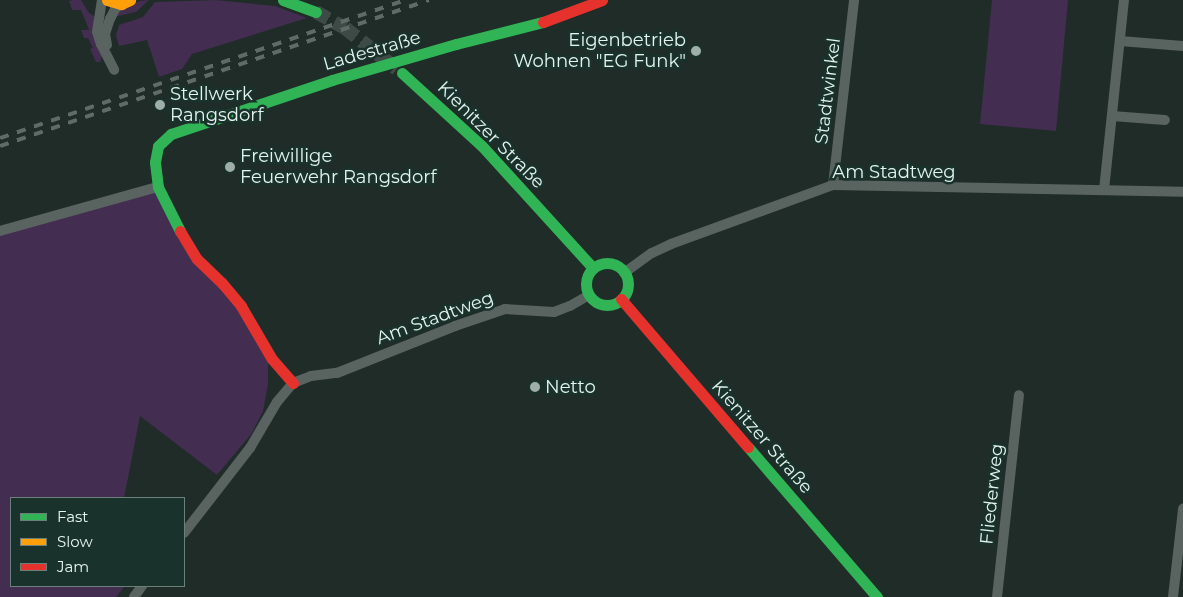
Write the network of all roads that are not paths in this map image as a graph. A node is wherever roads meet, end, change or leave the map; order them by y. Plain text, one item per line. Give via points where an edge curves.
1 (102, 0) edge
2 (107, 0) edge
3 (283, 0) edge
4 (602, 0) edge
5 (854, 0) edge
6 (1124, 0) edge
7 (126, 2) edge
8 (316, 12) tunnel mouth
9 (1120, 41) junction
10 (1183, 46) edge
11 (109, 58) junction
12 (114, 70) dead end
13 (402, 73) tunnel mouth
14 (1112, 116) junction
15 (1165, 120) dead end
16 (833, 185) junction
17 (158, 187) junction
18 (1104, 190) junction
19 (1183, 192) edge
20 (0, 231) edge
21 (593, 268) junction
22 (624, 273) junction
23 (588, 294) junction
24 (621, 299) junction
25 (293, 383) junction
26 (1020, 395) dead end
27 (1183, 509) edge
28 (185, 532) edge
29 (877, 597) edge
30 (997, 597) edge
31 (1174, 597) edge

1 - 11 street via 97,32
2 - 7 street
3 - 8 street
4 - 17 street, Ladestraße via 531,27 456,44 332,80 170,134 158,146 155,162
5 - 16 street, Stadtwinkel
6 - 9 street
7 - 11 street via 115,9 105,34
9 - 10 street
9 - 14 street
11 - 12 street
13 - 21 street, Kienitzer Straße via 482,146
14 - 15 street
14 - 18 street
16 - 18 street, Am Stadtweg
16 - 22 street, Am Stadtweg via 671,244
17 - 20 street
17 - 25 street via 197,259 241,306 272,359
18 - 19 street, Am Stadtweg
21 - 22 street via 607,263
21 - 23 street via 587,278
22 - 24 street via 627,286
23 - 24 street via 596,302 606,305
23 - 25 street, Am Stadtweg via 554,312 513,308 499,310 338,373 311,376
24 - 29 street, Kienitzer Straße
25 - 28 street via 250,448
26 - 30 street, Fliederweg
27 - 31 street

